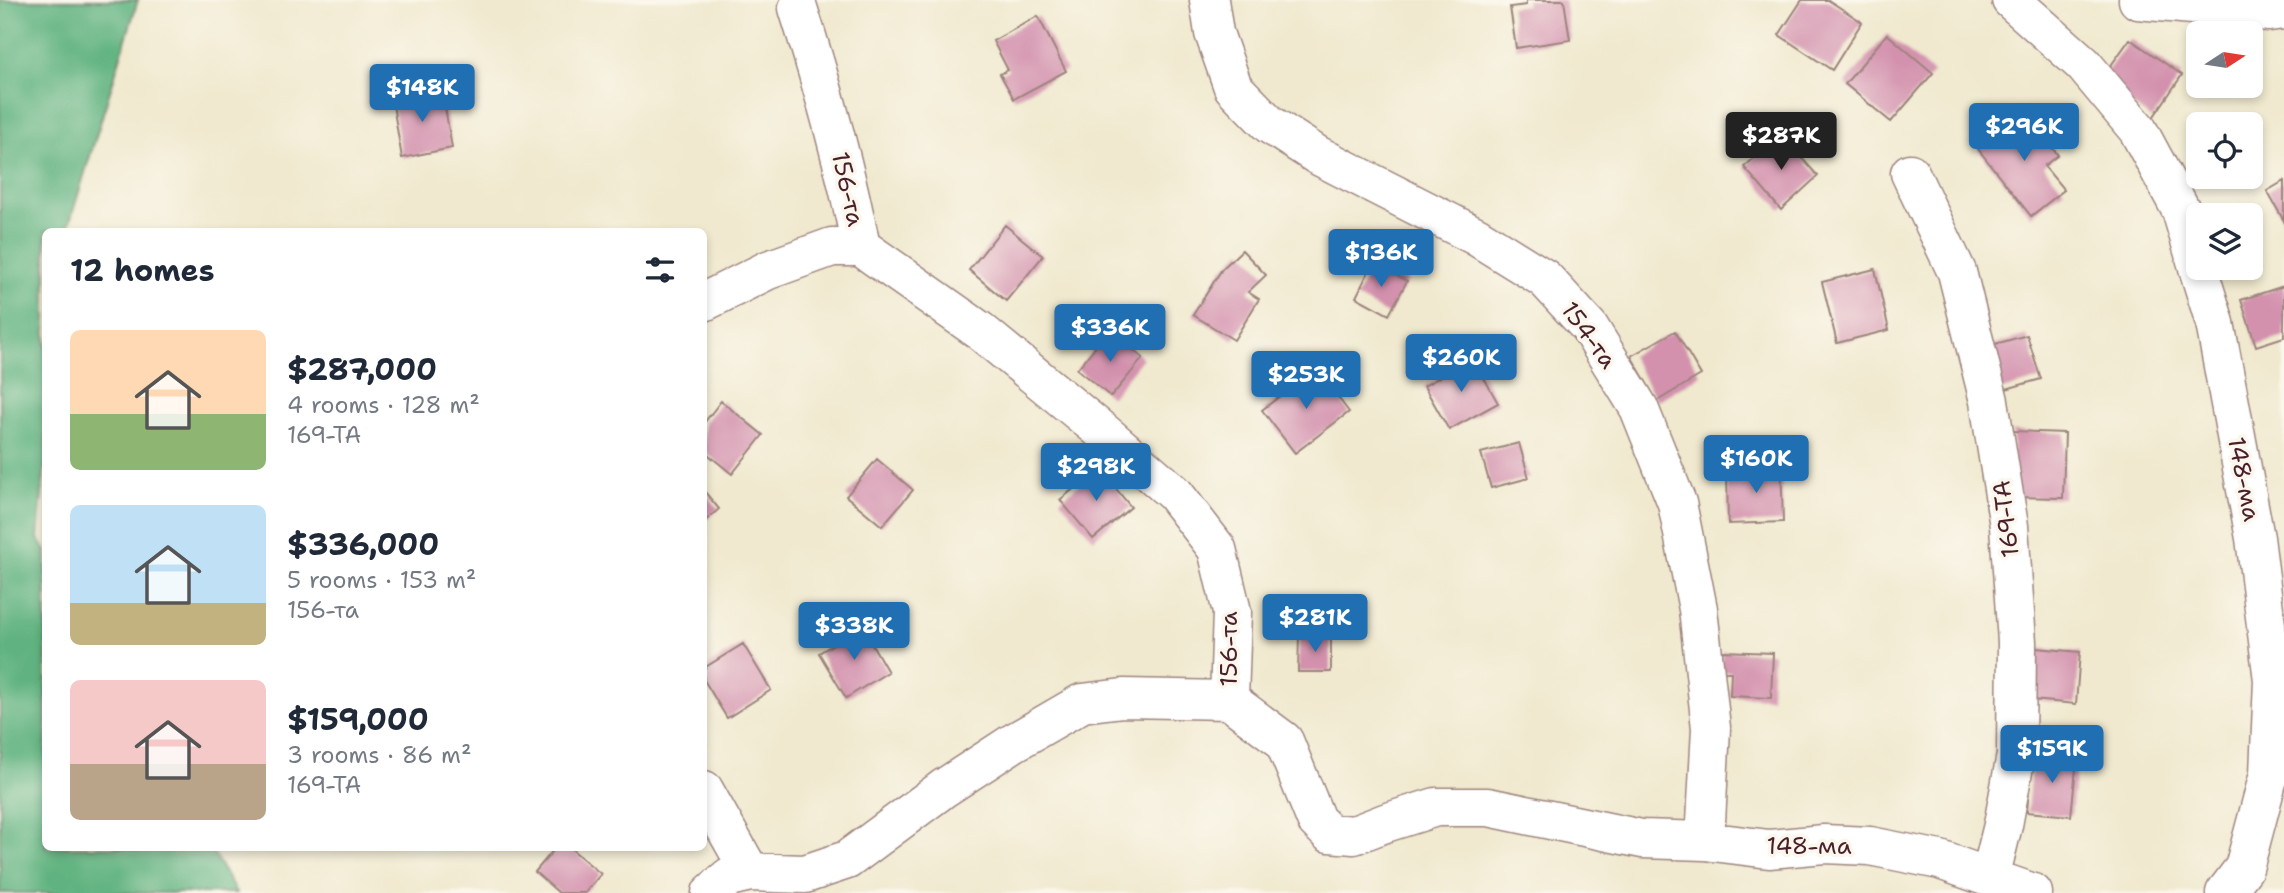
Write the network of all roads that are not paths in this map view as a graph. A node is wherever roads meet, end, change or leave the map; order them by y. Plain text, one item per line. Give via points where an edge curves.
1 (1209, 0) edge
2 (2011, 0) edge
3 (2138, 0) edge
4 (798, 8) dead end
5 (2284, 10) edge
6 (1910, 173) dead end
7 (2186, 227) edge
8 (862, 247) junction
9 (2202, 280) edge
10 (707, 300) edge
11 (1229, 700) junction
12 (707, 795) edge
13 (1706, 841) junction
14 (750, 872) junction
15 (1990, 878) junction
16 (711, 893) edge
17 (2033, 893) edge
18 (2225, 893) edge

1 - 13 street, 154-та via 1214,33 1233,87 1269,124 1317,155 1476,236 1545,279 1589,327 1639,408 1676,503 1698,609 1711,728
2 - 7 street, 148-ма via 2084,64 2138,130
3 - 5 street
4 - 8 street, 156-та via 827,102
6 - 15 street, 169-TA via 1957,272 1989,401 2009,526 2017,642 2016,755
8 - 10 street via 832,247 768,270
8 - 11 street, 156-та via 979,330 1174,494 1217,549 1232,612
9 - 18 street, 148-ма via 2215,323 2255,538 2273,680 2269,774 2244,868
11 - 13 street, 156-та via 1284,741 1316,820 1329,833 1354,835 1436,807 1488,807 1642,839
11 - 14 street via 1122,698 1082,703 944,788 847,860 805,874
12 - 14 street
13 - 15 street, 148-ма via 1769,849 1870,846 1940,860
14 - 16 street via 729,877
15 - 17 street, 148-ма

